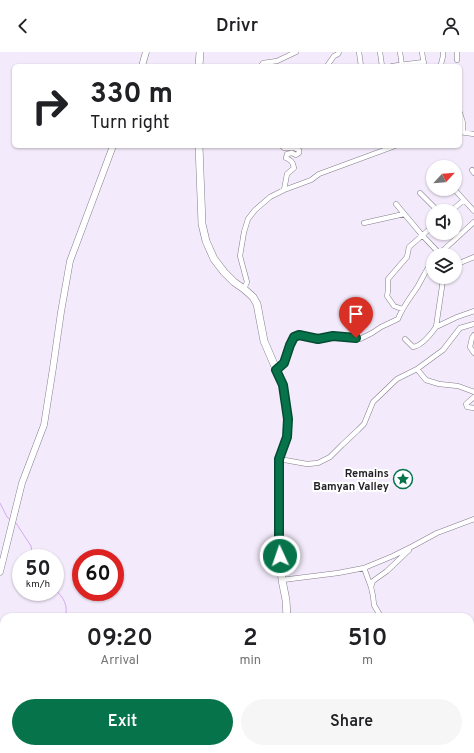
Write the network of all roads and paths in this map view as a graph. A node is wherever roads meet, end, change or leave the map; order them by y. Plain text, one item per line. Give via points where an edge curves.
1 (146, 52) edge
2 (200, 52) edge
3 (296, 52) edge
4 (338, 52) edge
5 (359, 52) edge
6 (380, 52) edge
7 (400, 52) edge
8 (422, 52) edge
9 (443, 52) edge
10 (456, 52) edge
11 (458, 60) dead end
12 (143, 64) edge
13 (199, 64) edge
14 (262, 64) edge
15 (328, 64) edge
16 (361, 64) edge
17 (382, 64) edge
18 (402, 64) edge
19 (424, 64) edge
20 (441, 64) edge
21 (462, 132) edge
22 (474, 134) edge
23 (112, 148) edge
24 (199, 148) edge
25 (294, 148) edge
26 (390, 148) edge
27 (284, 190) junction
28 (420, 193) dead end
29 (460, 196) edge
30 (464, 200) junction
31 (396, 204) dead end
32 (431, 204) edge
33 (459, 204) edge
34 (474, 211) edge
35 (404, 214) junction
36 (474, 222) edge
37 (364, 223) dead end
38 (426, 232) edge
39 (462, 233) edge
40 (422, 235) junction
41 (454, 240) edge
42 (434, 248) edge
43 (446, 248) edge
44 (474, 257) edge
45 (462, 262) edge
46 (426, 271) edge
47 (442, 284) edge
48 (244, 289) junction
49 (402, 309) junction
50 (474, 311) edge
51 (474, 324) edge
52 (436, 327) junction
53 (474, 335) edge
54 (405, 339) dead end
55 (474, 353) edge
56 (417, 369) junction
57 (276, 370) junction
58 (474, 392) edge
59 (474, 397) edge
60 (474, 408) edge
61 (279, 459) junction
62 (474, 519) edge
63 (413, 546) junction
64 (364, 568) junction
65 (0, 572) edge
66 (282, 580) junction
67 (371, 588) junction
68 (286, 613) edge
69 (379, 613) edge

1 - 12 main road
2 - 13 main road
3 - 14 street via 277,61
4 - 15 street
5 - 16 street
6 - 17 street
7 - 18 street
8 - 19 street
9 - 20 street
10 - 11 street
21 - 22 street
23 - 65 main road via 70,261 44,425 22,483
24 - 48 main road via 202,224 206,241 214,259 224,272
25 - 27 street via 299,153 287,154 286,158 294,168 287,174
26 - 27 street via 319,174 311,180
27 - 48 street via 270,197 248,219 240,256 247,282
28 - 32 street
29 - 30 street
30 - 33 street
30 - 34 street
31 - 35 street
35 - 37 street
35 - 40 street
36 - 39 street
38 - 40 street
40 - 42 street
40 - 49 street via 409,247 407,257 388,279 387,296 394,306
41 - 43 street
44 - 45 street
46 - 49 street
47 - 52 street
48 - 57 main road via 257,304 264,341
49 - 57 street via 398,319 360,339 333,336 318,339 299,335 294,337 284,363
50 - 52 street
51 - 56 street via 460,328 443,350
52 - 54 street via 418,346 413,347
53 - 55 street via 470,347
56 - 58 street via 426,380
56 - 61 street via 397,378 373,402 364,424 330,458 307,464
57 - 61 main road via 283,385 288,419 287,437
59 - 60 street via 466,404 467,407
61 - 66 main road via 279,544
62 - 63 street via 437,533
63 - 64 street
63 - 67 street via 373,581
64 - 66 street
64 - 67 street
66 - 68 main road
67 - 69 street via 374,605

